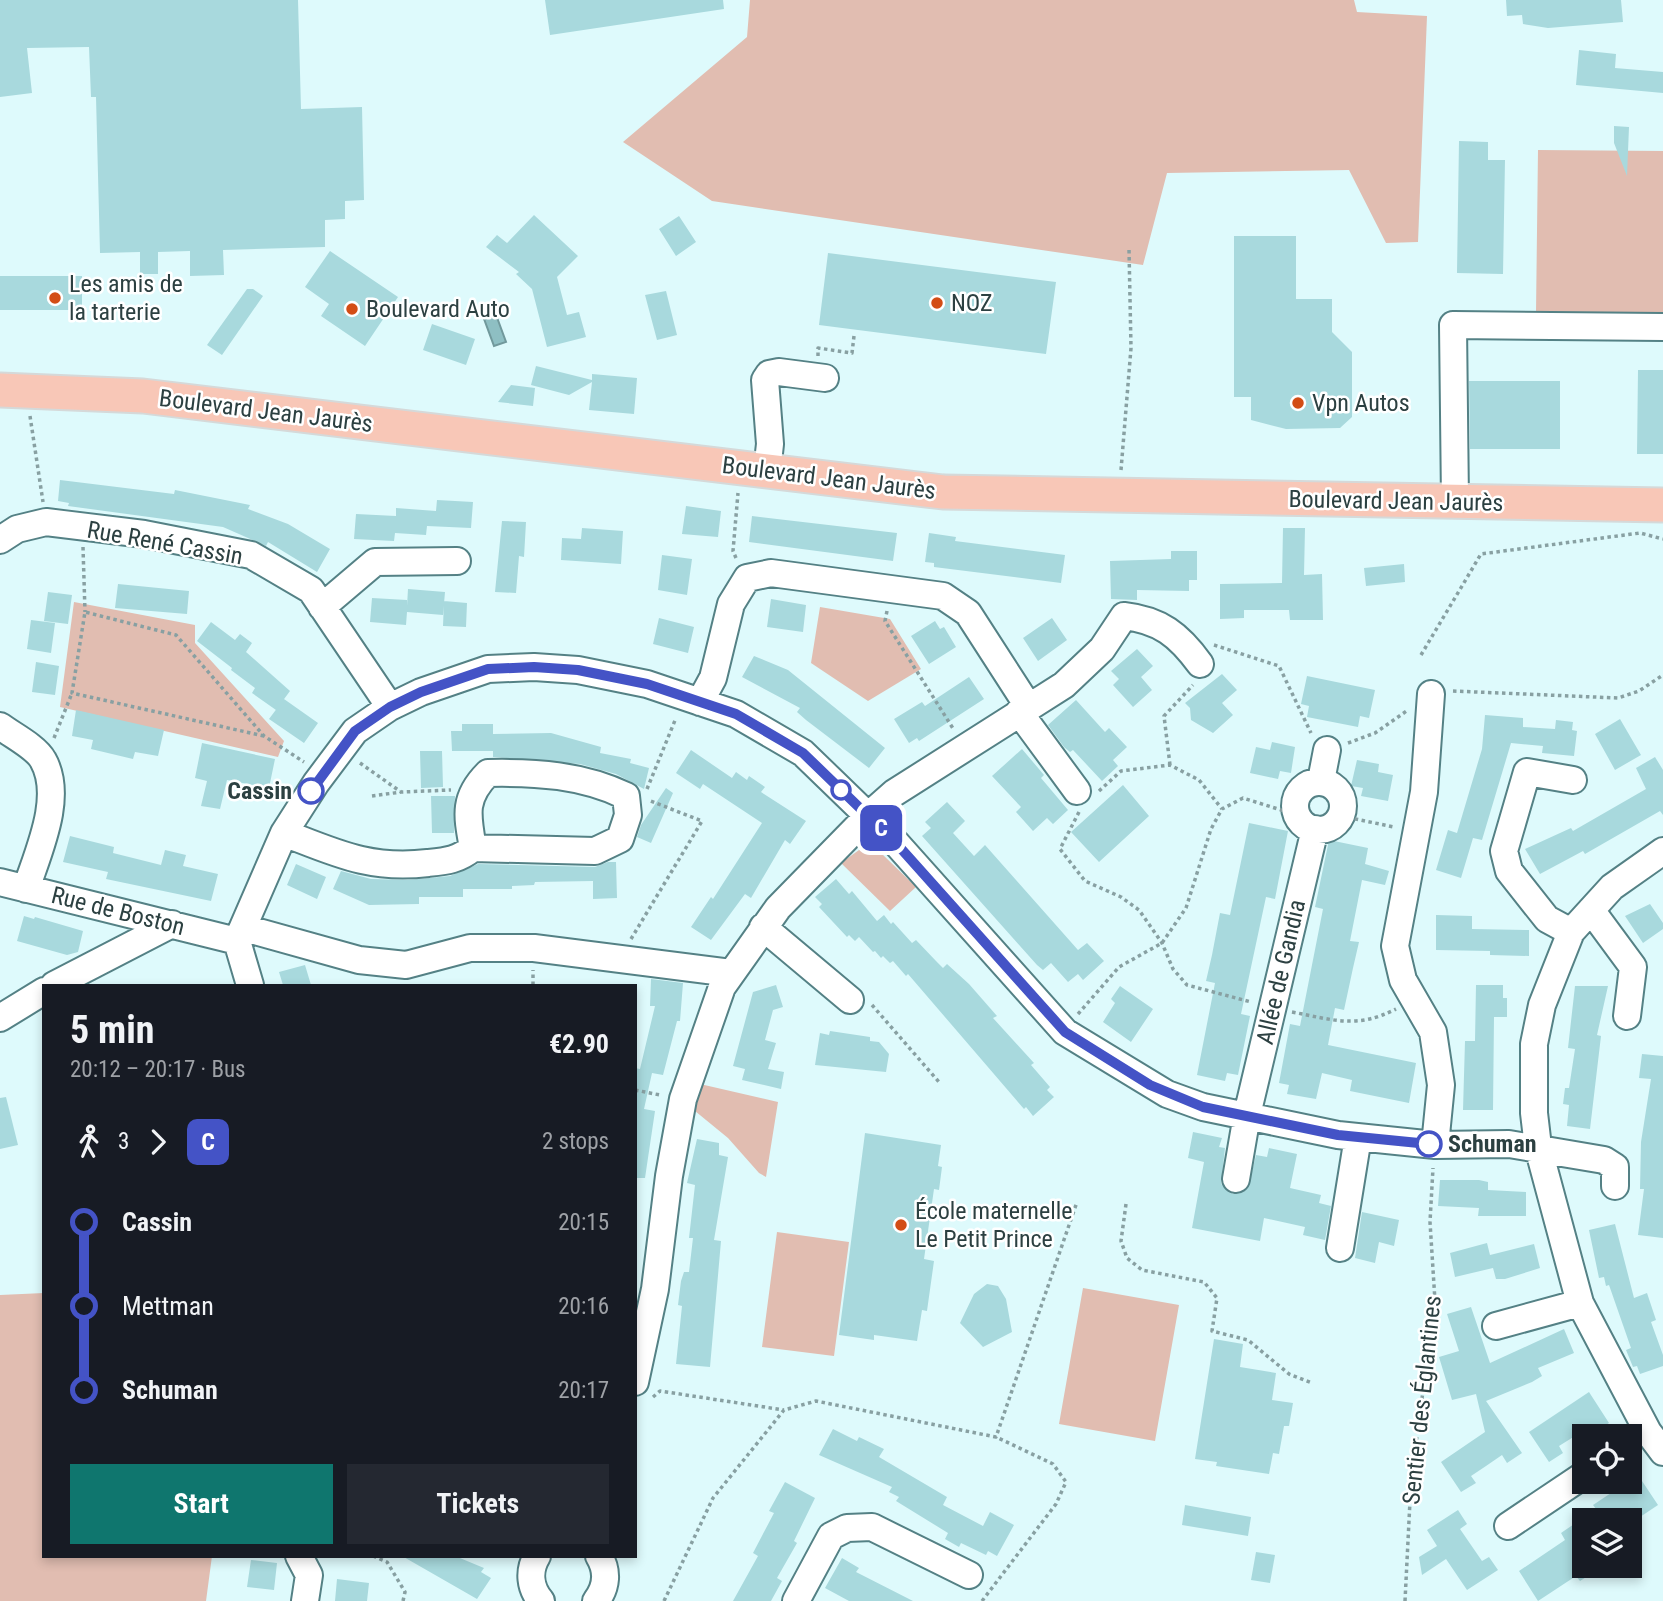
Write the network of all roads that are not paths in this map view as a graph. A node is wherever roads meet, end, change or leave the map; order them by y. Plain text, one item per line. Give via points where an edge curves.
1 (1663, 327) edge
2 (825, 378) dead end
3 (0, 390) edge
4 (767, 471) junction
5 (1455, 502) junction
6 (1663, 505) edge
7 (0, 540) edge
8 (457, 561) dead end
9 (323, 607) junction
10 (1200, 664) road end
11 (1431, 694) road end
12 (692, 700) junction
13 (390, 707) junction
14 (1023, 709) junction
15 (0, 726) edge
16 (1327, 750) road end
17 (1573, 780) dead end
18 (1321, 781) junction
19 (1080, 799) road end
20 (868, 816) junction
21 (1306, 822) junction
22 (284, 833) junction
23 (473, 848) junction
24 (1663, 851) edge
25 (0, 882) edge
26 (26, 889) junction
27 (1591, 910) junction
28 (172, 925) junction
29 (763, 927) junction
30 (1571, 932) junction
31 (240, 935) junction
32 (731, 973) junction
33 (56, 984) edge
34 (250, 984) edge
35 (42, 993) edge
36 (850, 1000) road end
37 (1627, 1016) dead end
38 (0, 1018) edge
39 (1247, 1115) junction
40 (1359, 1137) junction
41 (1435, 1145) junction
42 (1538, 1147) junction
43 (1236, 1180) dead end
44 (1615, 1186) dead end
45 (1340, 1248) dead end
46 (1580, 1303) junction
47 (1496, 1326) dead end
48 (640, 1392) edge
49 (1647, 1443) edge
50 (1572, 1483) edge
51 (1508, 1526) dead end
52 (300, 1558) edge
53 (533, 1558) edge
54 (600, 1558) edge
55 (970, 1575) dead end
56 (603, 1599) edge
57 (305, 1601) edge
58 (541, 1601) edge
59 (796, 1601) edge

1 - 5 street via 1453,325
2 - 4 street via 779,372 765,380 771,444
3 - 4 main road, Boulevard Jean Jaurès via 143,396
4 - 5 main road, Boulevard Jean Jaurès via 943,492
5 - 6 main road, Boulevard Jean Jaurès
7 - 9 street, Rue René Cassin via 17,529 46,522 144,534 250,555 311,590
8 - 9 street via 375,562
9 - 13 street, Rue René Cassin
10 - 14 street via 1184,642 1150,619 1124,616 1102,649 1065,685
11 - 41 street via 1424,792 1395,946 1403,980 1433,1032 1441,1085
12 - 13 street via 647,684 578,670 534,667 488,669
12 - 14 street via 713,678 731,604 747,578 771,573 943,596 968,613
12 - 20 street via 736,714 803,753
13 - 22 street via 355,731
14 - 19 street
14 - 20 street via 894,793
15 - 26 street via 43,759 52,790
16 - 18 street
17 - 30 street via 1527,772 1504,851 1509,871 1547,919
18 - 21 street, Allée de Gandia via 1300,791 1295,807
18 - 21 street via 1340,793 1341,816 1331,827
20 - 29 street
20 - 39 street via 1065,1032 1167,1094
21 - 39 street, Allée de Gandia via 1273,1008
22 - 23 street via 383,866 460,859
22 - 31 street
23 - 23 street via 595,851 620,839 628,815 626,796 590,782 531,772 488,773 474,788 467,812
24 - 27 street via 1612,887
25 - 26 street, Rue de Boston
26 - 28 street, Rue de Boston
27 - 30 street
27 - 37 street via 1633,967
28 - 31 street, Rue de Boston
28 - 33 street
29 - 32 street
29 - 36 street
30 - 42 street via 1542,1005 1534,1044
31 - 32 street, Rue de Boston via 406,965 470,948 534,948
31 - 34 street
32 - 48 street via 713,1010 683,1099
35 - 38 street
39 - 40 street
39 - 43 street, Allée de Gandia
40 - 41 street
40 - 45 street
41 - 42 street
42 - 44 street via 1604,1160 1615,1167
42 - 46 street
46 - 47 street
46 - 49 street
50 - 51 street
52 - 57 street via 309,1575
53 - 58 street via 532,1586
54 - 56 street via 606,1571
55 - 59 street via 872,1527 847,1528 831,1536

